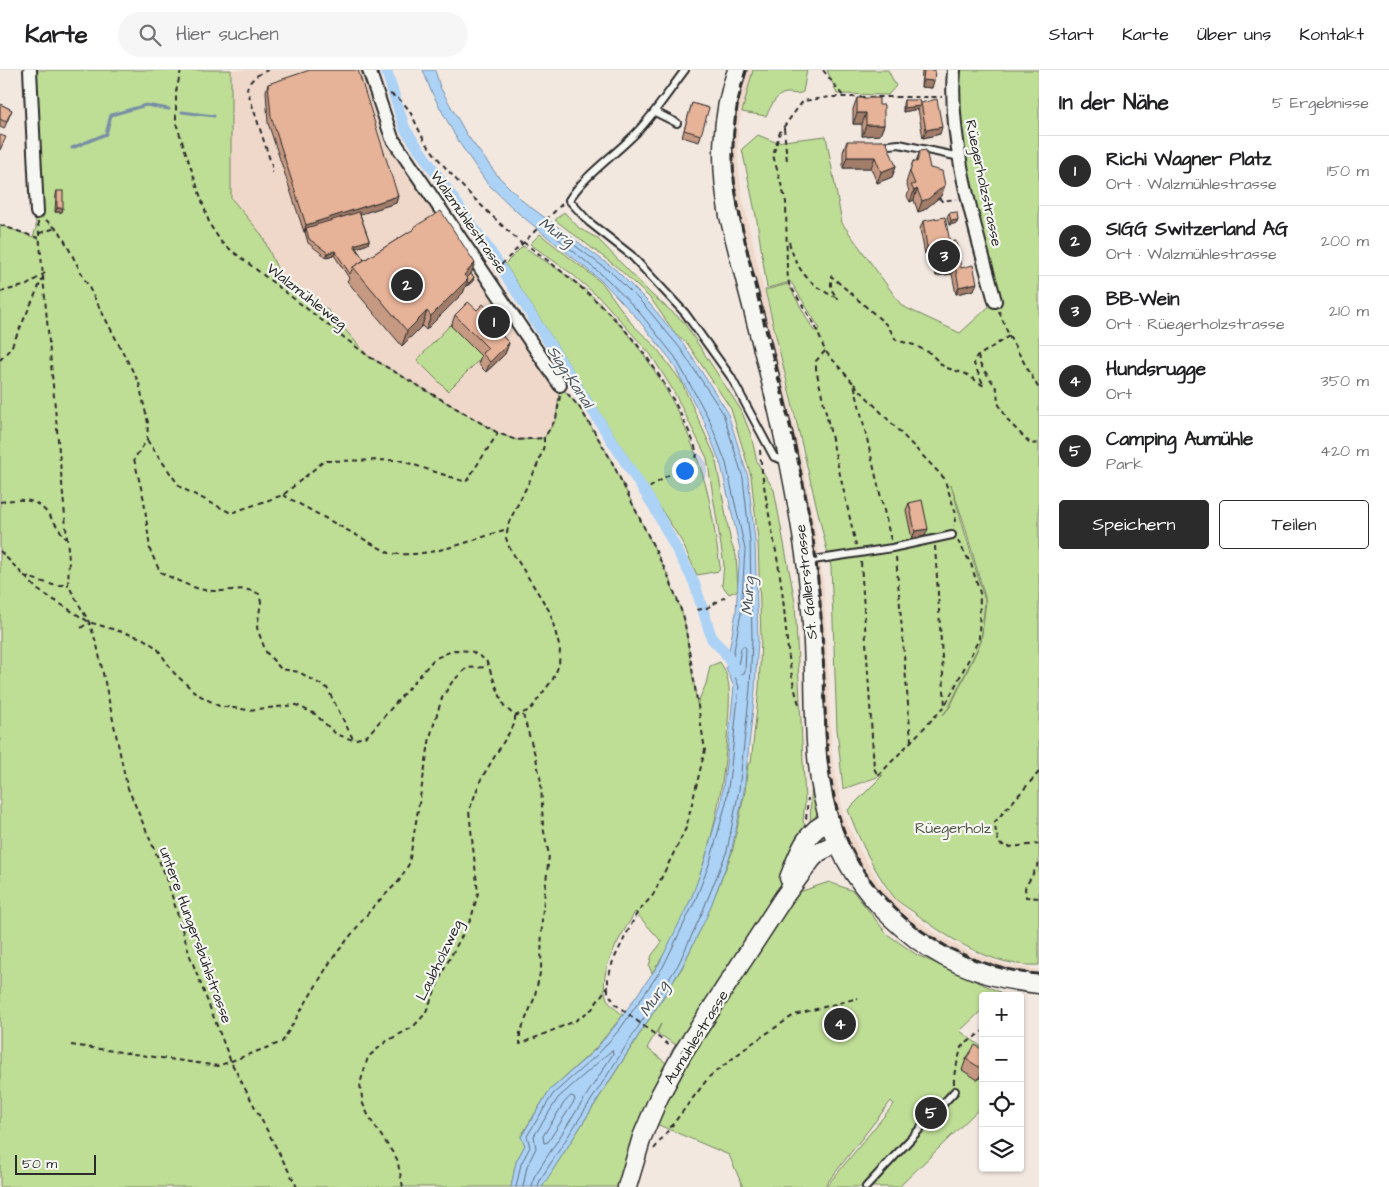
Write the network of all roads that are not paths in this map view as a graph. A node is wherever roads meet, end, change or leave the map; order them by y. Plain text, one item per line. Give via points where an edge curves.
1 (30, 70) edge
2 (369, 70) edge
3 (685, 70) edge
4 (737, 70) edge
5 (954, 70) edge
6 (654, 112) junction
7 (677, 124) dead end
8 (876, 146) edge
9 (961, 157) junction
10 (37, 212) road end
11 (995, 301) road end
12 (560, 385) road end
13 (788, 458) junction
14 (952, 535) road end
15 (806, 561) junction
16 (829, 822) junction
17 (837, 843) junction
18 (784, 896) junction
19 (1039, 984) edge
20 (956, 1091) road end
21 (628, 1187) edge
22 (866, 1187) edge

1 - 10 street
2 - 12 street, Walzmühlestrasse via 392,138
3 - 6 lane
4 - 13 main road, St. Gallerstrasse via 723,133 726,200
5 - 9 street, Rüegerholzstrasse via 953,122
6 - 7 lane
6 - 13 lane via 634,135 578,186 569,200 589,222 630,255 685,313 731,377 774,457
8 - 9 lane via 899,144
9 - 11 street, Rüegerholzstrasse
13 - 15 main road, St. Gallerstrasse
14 - 15 lane
15 - 16 main road, St. Gallerstrasse via 818,765
16 - 17 main road, St. Gallerstrasse
16 - 18 main road, Aumühlestrasse via 807,838
17 - 18 main road, Aumühlestrasse via 812,859
17 - 19 main road, St. Gallerstrasse via 872,898 913,937 972,970 998,978
18 - 21 main road, Aumühlestrasse via 682,1054 659,1097 635,1158
20 - 22 lane

